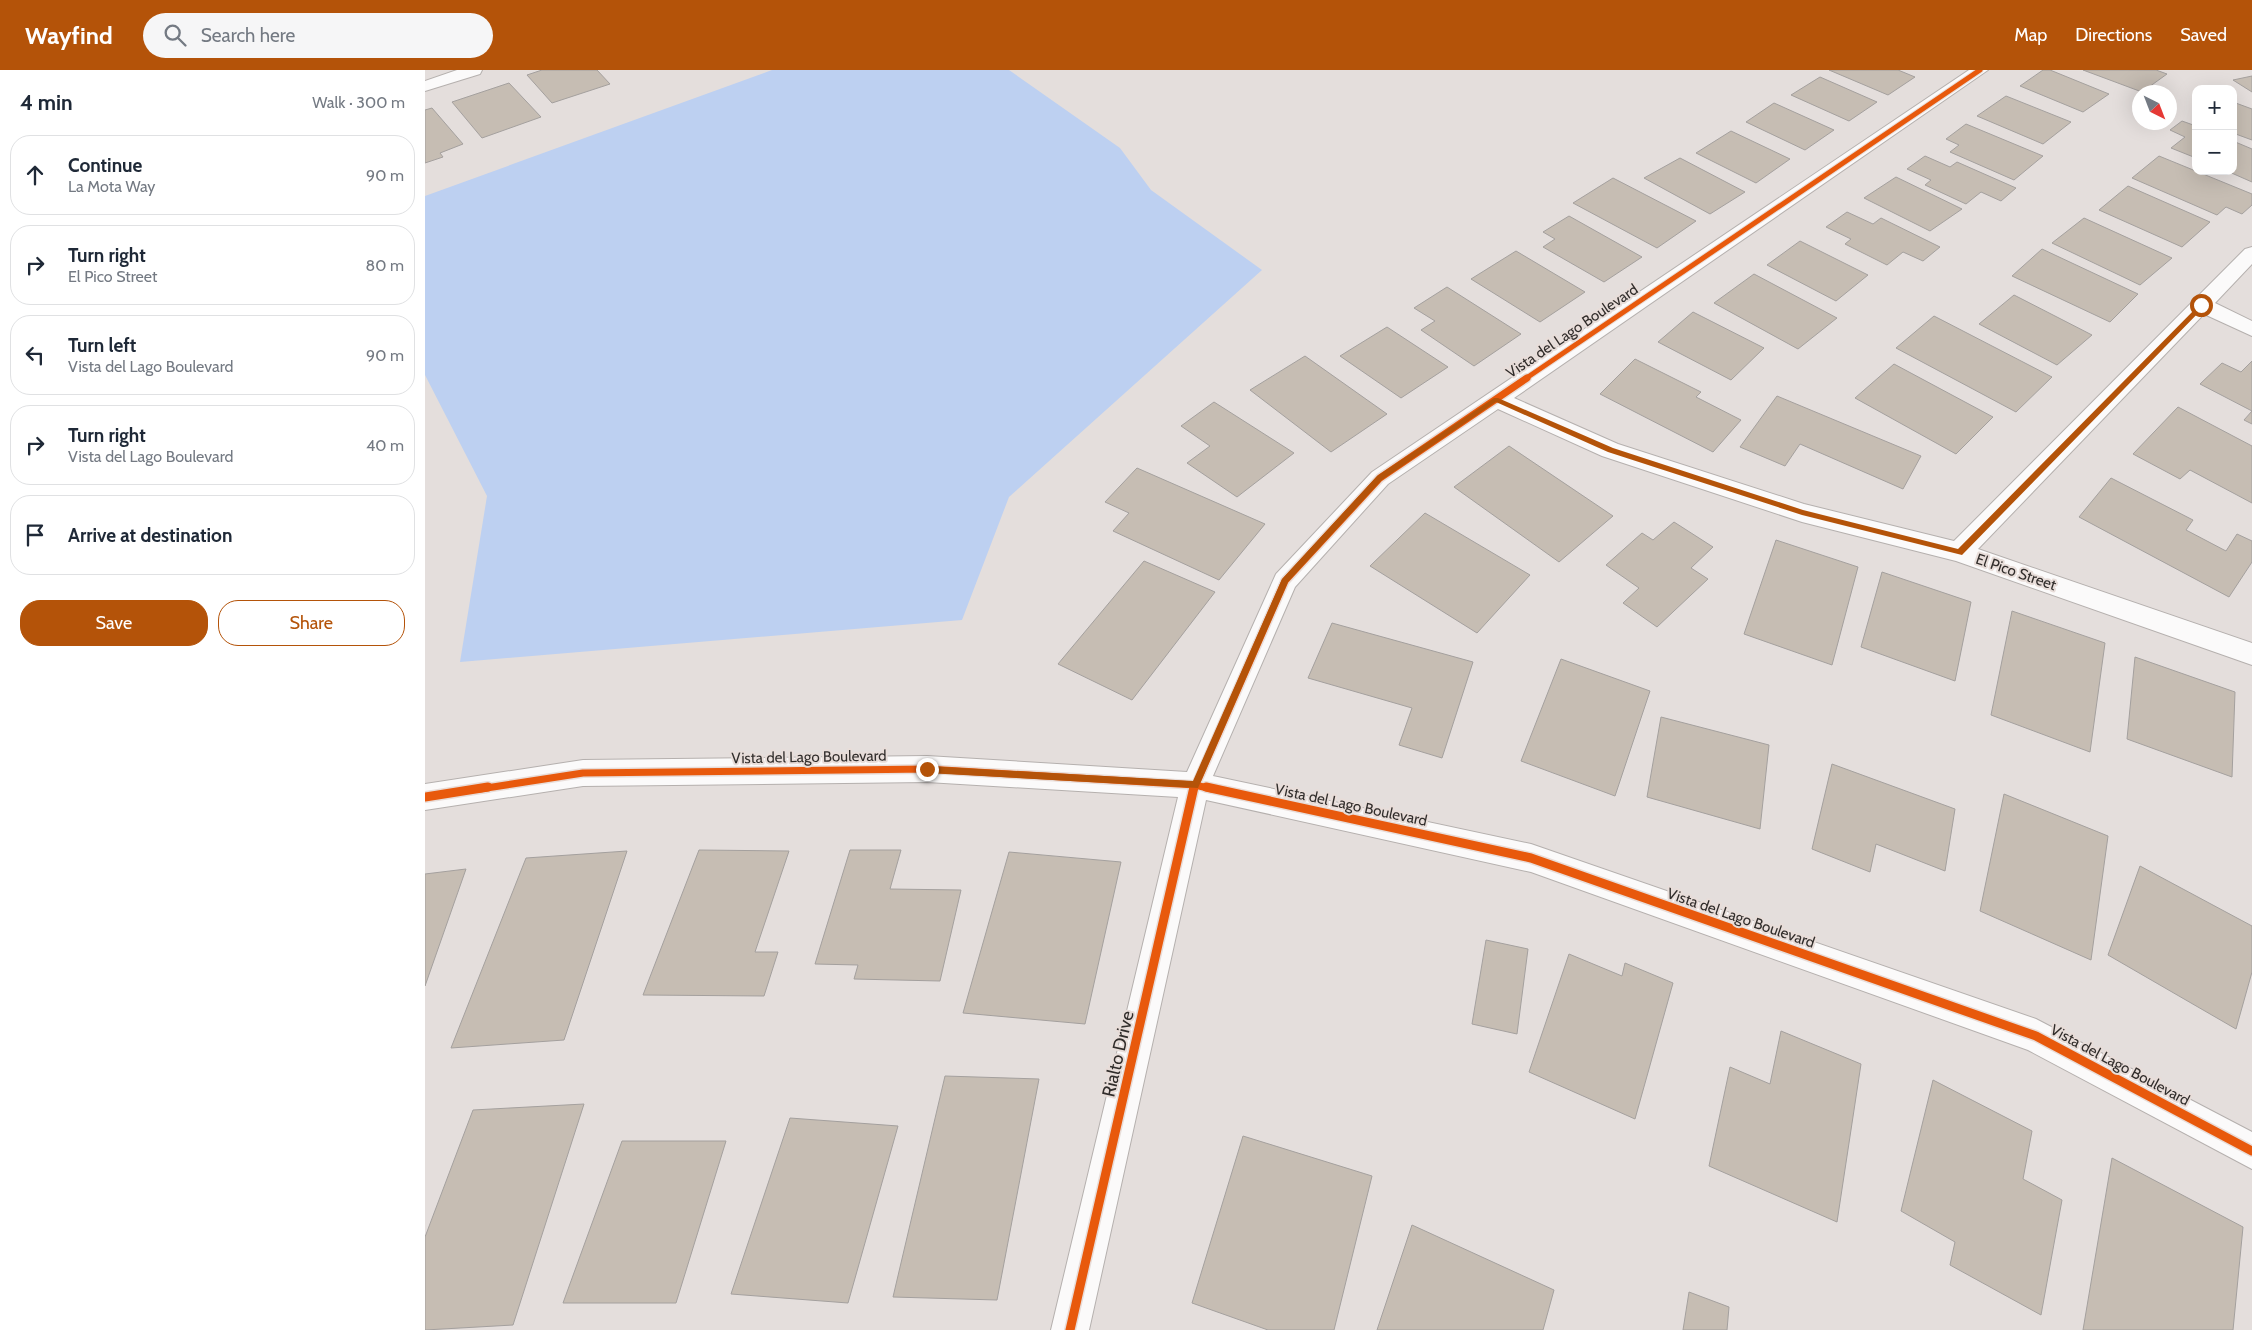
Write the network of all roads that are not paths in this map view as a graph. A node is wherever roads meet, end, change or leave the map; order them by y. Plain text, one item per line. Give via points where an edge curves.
1 (474, 70) edge
2 (1980, 70) edge
3 (425, 86) edge
4 (2252, 253) edge
5 (2201, 305) junction
6 (2252, 329) edge
7 (1496, 399) junction
8 (1959, 552) junction
9 (2252, 654) edge
10 (1195, 785) junction
11 (425, 797) edge
12 (2252, 1151) edge
13 (1070, 1330) edge

1 - 3 street
2 - 7 street, Vista del Lago Boulevard
4 - 5 street
5 - 6 street
5 - 8 street
7 - 8 street, El Pico Street via 1611,450 1802,513
7 - 10 street, Vista del Lago Boulevard via 1380,478 1285,581
8 - 9 street, El Pico Street
10 - 11 street, Vista del Lago Boulevard via 927,769 583,774
10 - 12 street, Vista del Lago Boulevard via 1531,858 2036,1036
10 - 13 street, Rialto Drive

